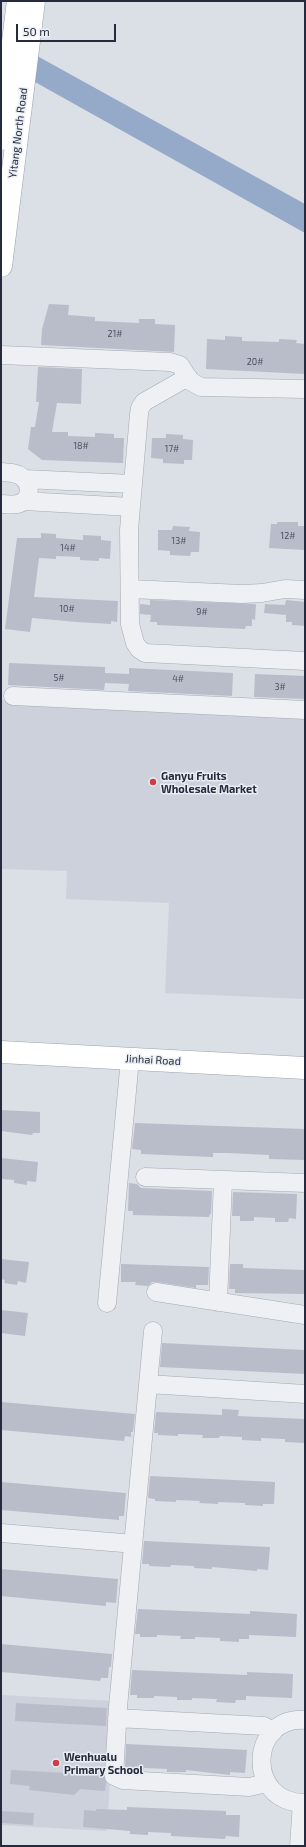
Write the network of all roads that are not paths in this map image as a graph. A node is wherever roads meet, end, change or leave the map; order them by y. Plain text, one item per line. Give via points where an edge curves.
1 (18, 1) edge
2 (34, 1) edge
3 (23, 28) junction
4 (15, 88) junction
5 (1, 139) edge
6 (1, 266) edge
7 (1, 355) edge
8 (188, 377) junction
9 (305, 389) edge
10 (1, 472) edge
11 (24, 479) junction
12 (132, 484) junction
13 (24, 501) junction
14 (1, 504) edge
15 (131, 506) junction
16 (130, 589) junction
17 (305, 590) edge
18 (305, 661) edge
19 (13, 696) dead end
20 (305, 710) edge
21 (1, 1037) edge
22 (1, 1052) edge
23 (305, 1052) edge
24 (130, 1059) junction
25 (305, 1068) edge
26 (145, 1177) dead end
27 (223, 1180) junction
28 (305, 1183) edge
29 (156, 1292) dead end
30 (107, 1302) dead end
31 (218, 1302) junction
32 (305, 1315) edge
33 (153, 1331) dead end
34 (148, 1384) junction
35 (305, 1394) edge
36 (1, 1533) edge
37 (123, 1543) dead end
38 (117, 1718) junction
39 (305, 1720) edge
40 (273, 1732) junction
41 (267, 1783) junction
42 (304, 1803) edge
43 (300, 1846) edge

1 - 3 main road, Yitang North Road
2 - 3 main road, Yitang North Road
3 - 4 main road, Yitang North Road
4 - 5 main road, Yitang North Road
4 - 6 main road, Yitang North Road
7 - 8 lane via 170,362 180,365
8 - 9 lane via 201,387
8 - 12 lane via 144,402 140,408
10 - 11 lane via 14,473
11 - 12 lane
11 - 13 lane via 29,492
12 - 15 lane
13 - 14 lane
13 - 15 lane
15 - 16 lane
16 - 17 lane via 242,594 285,588
16 - 18 lane via 131,629 135,643 145,653
19 - 20 lane
21 - 23 main road, Jinhai Road
22 - 24 main road, Jinhai Road
24 - 25 main road, Jinhai Road
24 - 30 lane
26 - 27 lane
27 - 28 lane
27 - 31 lane
29 - 31 lane
31 - 32 lane
33 - 34 lane
34 - 35 lane
34 - 38 lane
36 - 37 lane
38 - 40 lane via 264,1726
38 - 41 lane via 114,1776 123,1780 249,1787
39 - 40 lane via 284,1724
40 - 41 lane via 265,1743 261,1758
41 - 42 lane via 280,1797
42 - 43 lane

